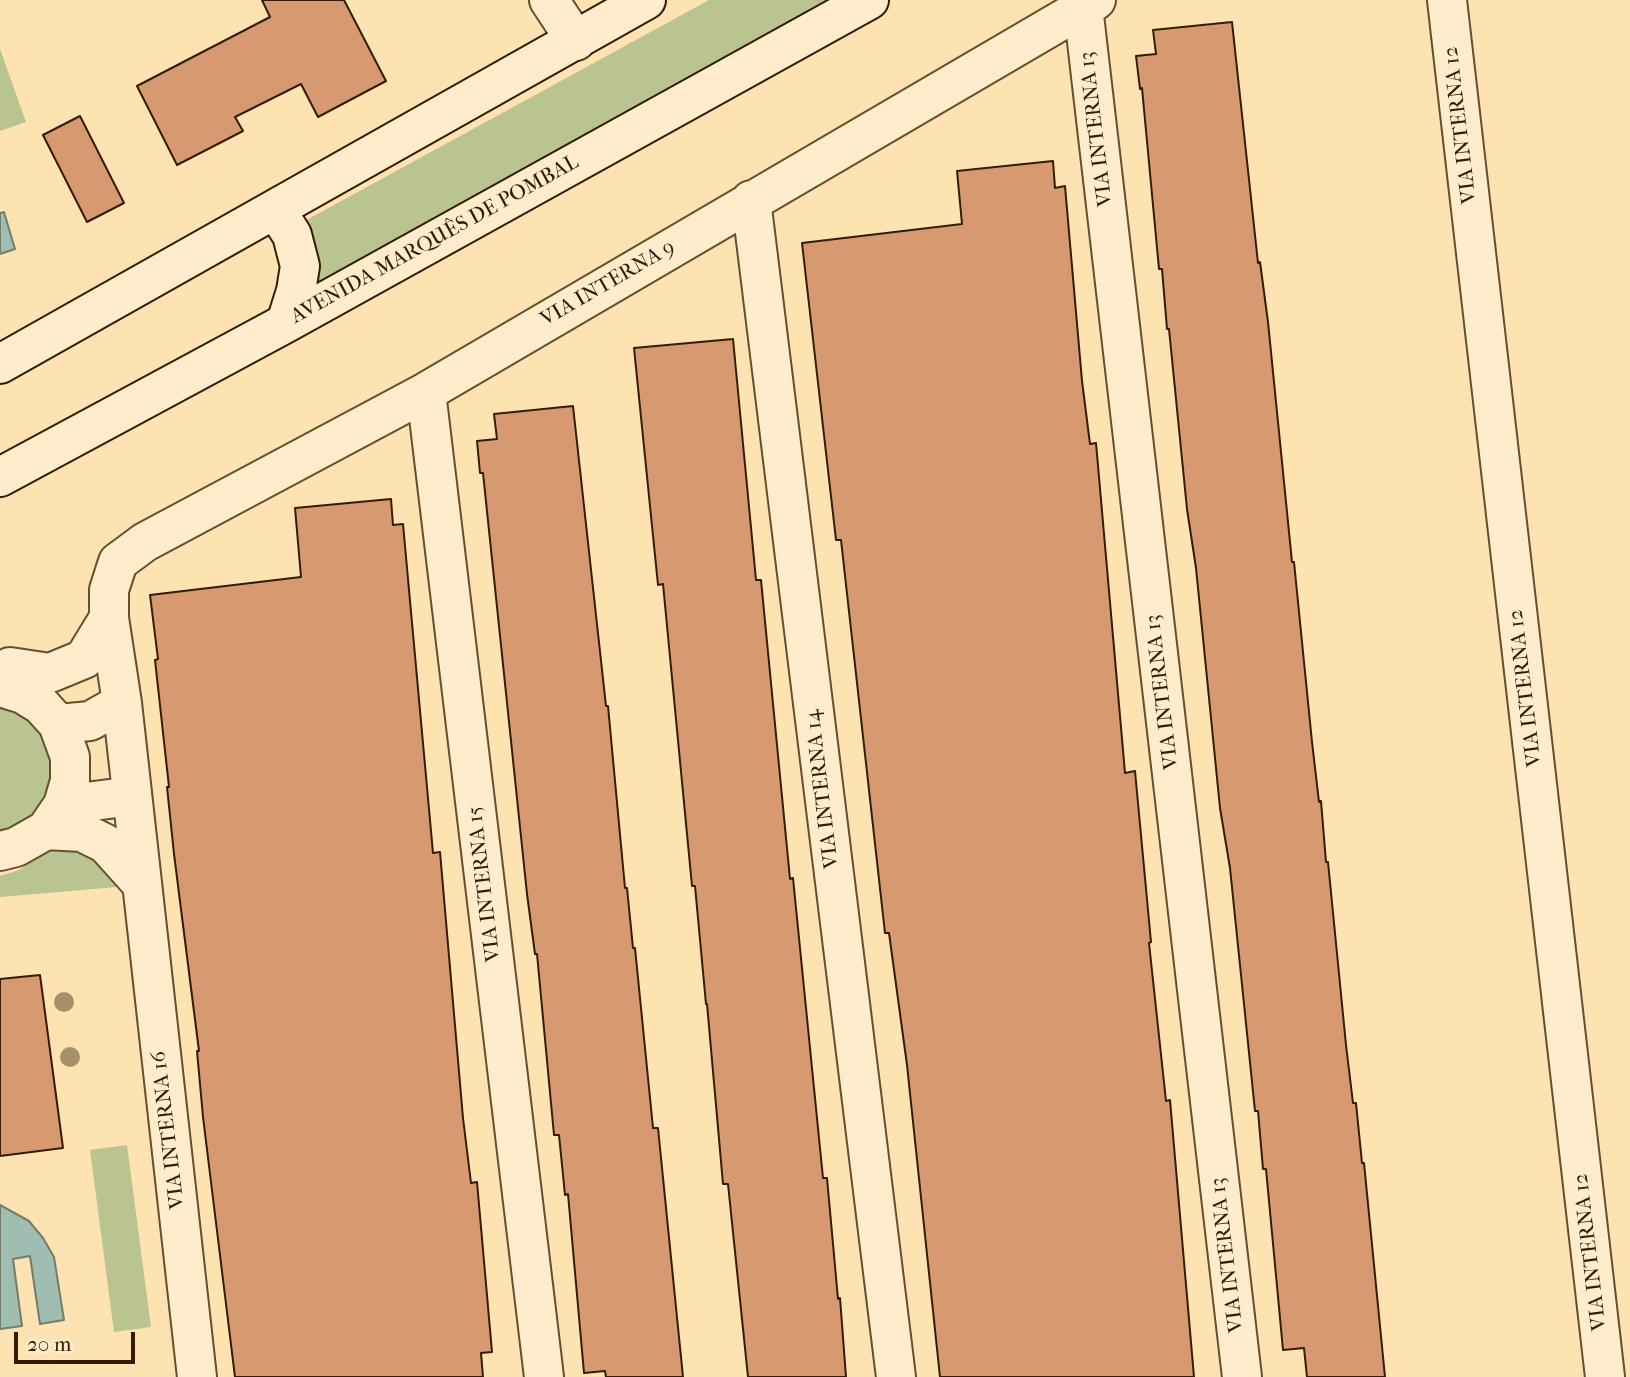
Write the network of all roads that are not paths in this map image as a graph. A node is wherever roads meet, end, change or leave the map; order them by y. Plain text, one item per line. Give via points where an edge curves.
1 (549, 0) edge
2 (646, 0) edge
3 (869, 0) edge
4 (1447, 0) edge
5 (1089, 4) edge
6 (576, 41) junction
7 (751, 200) junction
8 (276, 210) junction
9 (286, 323) junction
10 (0, 364) edge
11 (426, 391) junction
12 (0, 477) edge
13 (118, 562) joint
14 (109, 618) junction
15 (8, 673) edge
16 (122, 703) junction
17 (58, 724) junction
18 (132, 796) junction
19 (54, 818) junction
20 (0, 850) edge
21 (141, 883) junction
22 (197, 1377) edge
23 (544, 1377) edge
24 (895, 1377) edge
25 (1242, 1377) edge
26 (1605, 1377) edge

1 - 6 street
2 - 6 street
3 - 9 street, AVENIDA MARQUÊS DE POMBAL
4 - 26 street, VIA INTERNA 12
5 - 7 street, VIA INTERNA 9
5 - 25 street, VIA INTERNA 13
6 - 8 street
7 - 11 street, VIA INTERNA 9
7 - 24 street, VIA INTERNA 14
8 - 9 street via 292,235 300,266
8 - 10 street
9 - 12 street, AVENIDA MARQUÊS DE POMBAL
11 - 13 street, VIA INTERNA 9 via 145,542
11 - 23 street, VIA INTERNA 15
13 - 14 street, VIA INTERNA 16 via 109,590
14 - 15 street via 85,659 50,673
14 - 16 street, VIA INTERNA 16
15 - 17 street
16 - 17 street via 90,721
16 - 18 street, VIA INTERNA 16
17 - 19 street via 70,757 70,781
18 - 19 street
18 - 21 street, VIA INTERNA 16
19 - 20 street via 16,847
19 - 21 street via 106,844
21 - 22 street, VIA INTERNA 16

